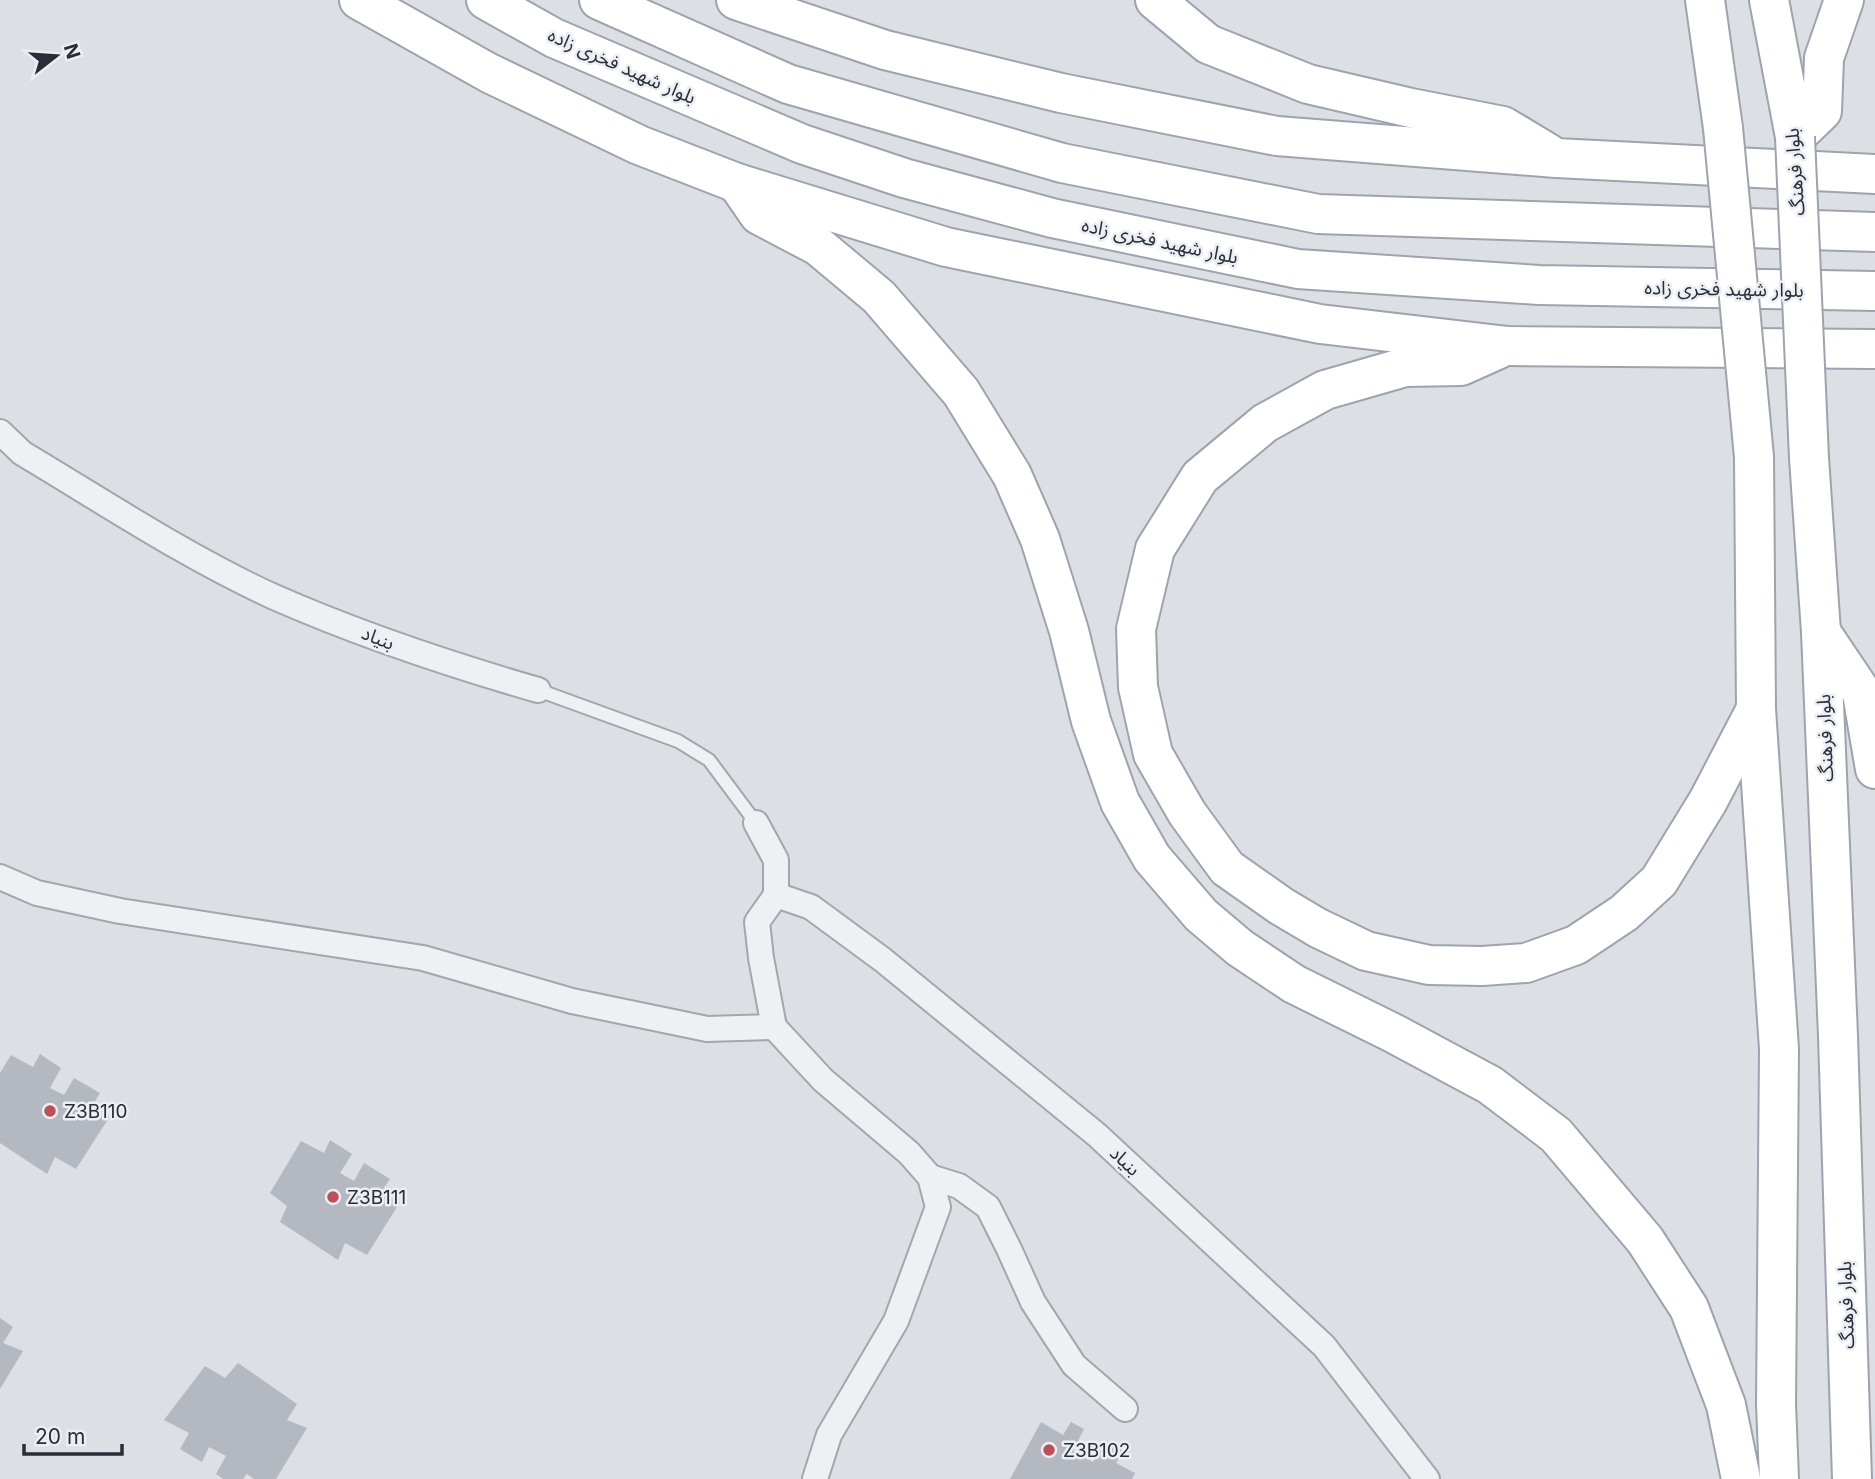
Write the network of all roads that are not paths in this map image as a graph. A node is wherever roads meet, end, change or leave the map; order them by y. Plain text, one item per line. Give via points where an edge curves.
1 (359, 0) edge
2 (486, 0) edge
3 (599, 0) edge
4 (736, 0) edge
5 (1155, 0) edge
6 (1705, 0) edge
7 (1769, 0) edge
8 (1844, 0) edge
9 (1795, 137) junction
10 (1556, 158) junction
11 (1875, 174) edge
12 (737, 183) junction
13 (1875, 232) edge
14 (1875, 291) edge
15 (1508, 346) junction
16 (1875, 349) edge
17 (0, 432) edge
18 (1821, 632) junction
19 (538, 690) joint
20 (1756, 709) junction
21 (1875, 769) edge
22 (757, 823) joint
23 (0, 877) edge
24 (776, 895) junction
25 (774, 1027) junction
26 (930, 1177) junction
27 (1125, 1409) dead end
28 (814, 1479) edge
29 (1427, 1479) edge
30 (1741, 1479) edge
31 (1779, 1479) edge
32 (1852, 1479) edge

1 - 12 main road via 501,79 639,145
2 - 14 main road, بلوار شهید فخری زاده via 554,38 802,144 904,178 1066,221 1298,269 1539,285
3 - 13 main road via 788,84 1062,163 1318,214
4 - 10 main road via 885,50 1061,93 1263,133
5 - 10 main road via 1208,44 1308,85 1503,126
6 - 20 main road, bridge via 1723,128 1754,457
7 - 9 main road, بلوار فرهنگ
8 - 9 main road via 1824,58 1822,111
9 - 18 main road, بلوار فرهنگ, bridge
10 - 11 main road
12 - 15 main road via 946,247 1320,324
12 - 30 main road via 759,215 818,246 879,297 961,391 1012,475 1040,539 1091,721 1120,802 1152,858 1201,915 1240,948 1294,984 1490,1085 1556,1135 1645,1240 1689,1308 1726,1405
15 - 16 main road
15 - 20 main road via 1461,366 1405,367 1325,390 1265,423 1200,477 1155,549 1136,629 1138,687 1153,754 1187,813 1227,868 1281,906 1366,951 1429,965 1526,962 1576,944 1624,912 1659,881
17 - 19 street, بنیاد via 22,453 183,550 272,595 399,646
18 - 21 main road via 1862,693
18 - 32 main road, بلوار فرهنگ
19 - 22 lane, بنیاد via 678,741 709,760
20 - 31 main road via 1779,1049
22 - 24 street via 776,860
23 - 25 street via 37,892 120,911 423,958 572,1001 707,1029
24 - 25 street via 757,922
24 - 29 street, بنیاد via 811,907 883,960 1097,1135 1324,1346
25 - 26 street via 823,1080 909,1153
26 - 27 street via 959,1186 988,1207 1033,1302 1074,1364
26 - 28 street via 938,1207 896,1321 829,1435

